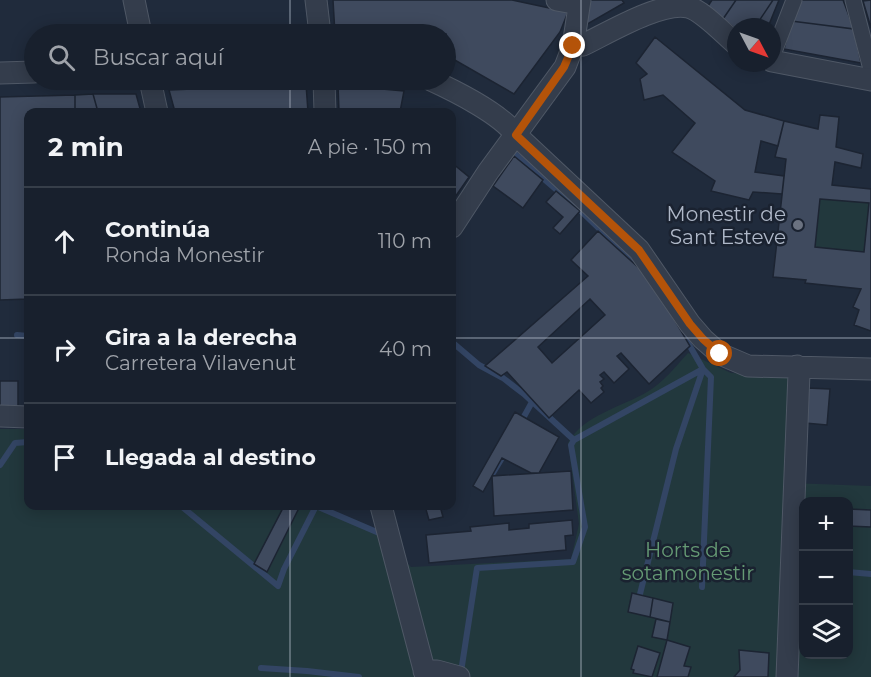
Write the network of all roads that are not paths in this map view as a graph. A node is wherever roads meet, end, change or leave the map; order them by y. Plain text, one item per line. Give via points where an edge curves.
1 (134, 0) edge
2 (316, 0) edge
3 (557, 0) edge
4 (794, 0) edge
5 (854, 0) edge
6 (579, 2) edge
7 (690, 4) edge
8 (139, 24) edge
9 (319, 24) edge
10 (781, 34) edge
11 (727, 36) edge
12 (573, 46) junction
13 (781, 63) edge
14 (871, 69) edge
15 (24, 72) edge
16 (0, 73) edge
17 (871, 80) edge
18 (152, 90) edge
19 (324, 90) edge
20 (452, 90) edge
21 (156, 108) edge
22 (325, 108) edge
23 (516, 135) junction
24 (456, 221) edge
25 (797, 366) junction
26 (871, 369) edge
27 (0, 416) edge
28 (24, 417) edge
29 (382, 510) edge
30 (425, 674) edge
31 (459, 677) edge
32 (787, 677) edge

1 - 8 street
2 - 9 street
3 - 6 street
4 - 10 street
5 - 14 street
6 - 12 street
7 - 11 street
7 - 12 street via 643,15 583,45
12 - 23 street via 564,67
13 - 17 street
15 - 16 street
18 - 21 street
19 - 22 street
20 - 23 street via 508,125
23 - 24 street
23 - 25 street via 639,250 696,331 720,354 748,366
25 - 26 street
25 - 32 street
27 - 28 street
29 - 30 street
30 - 31 street via 437,671

